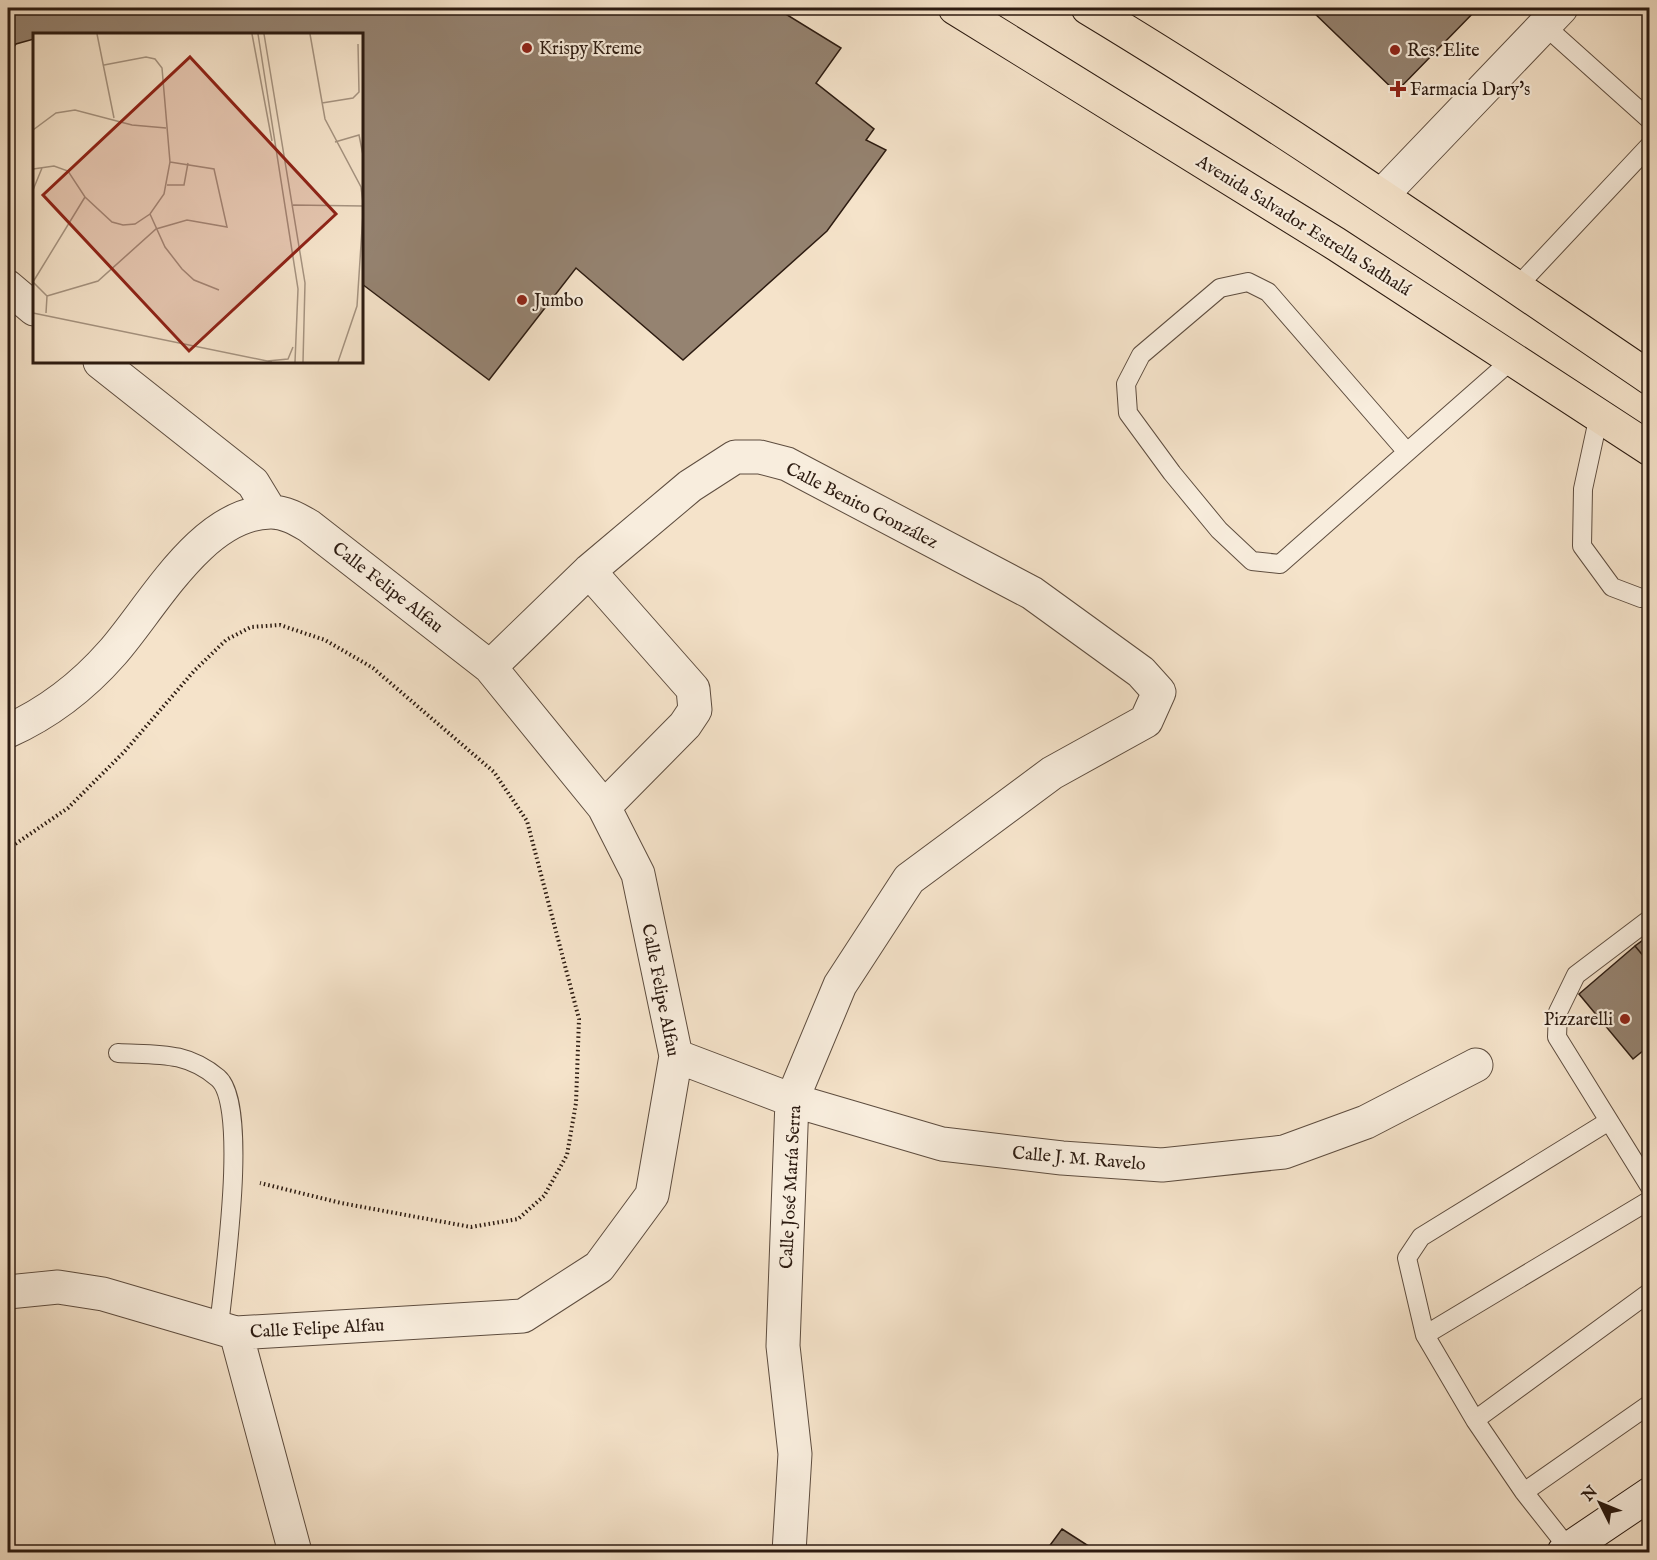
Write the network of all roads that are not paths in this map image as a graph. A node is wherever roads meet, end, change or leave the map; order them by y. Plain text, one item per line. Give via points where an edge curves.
1 (955, 8) edge
2 (1088, 8) edge
3 (1552, 16) edge
4 (1650, 120) edge
5 (1650, 145) edge
6 (1382, 195) junction
7 (8, 287) edge
8 (1515, 289) junction
9 (33, 308) edge
10 (1514, 358) junction
11 (101, 363) edge
12 (1647, 371) edge
13 (1599, 415) junction
14 (1650, 449) edge
15 (1407, 452) junction
16 (270, 512) junction
17 (589, 571) junction
18 (1650, 596) edge
19 (490, 667) junction
20 (1159, 692) joint
21 (8, 731) edge
22 (604, 807) junction
23 (1650, 919) edge
24 (118, 1053) dead end
25 (676, 1056) junction
26 (1476, 1065) dead end
27 (792, 1100) junction
28 (1609, 1121) junction
29 (1647, 1177) edge
30 (1650, 1200) edge
31 (1650, 1292) edge
32 (8, 1293) edge
33 (227, 1330) junction
34 (1425, 1335) junction
35 (1650, 1404) edge
36 (1475, 1420) junction
37 (1524, 1492) junction
38 (1650, 1494) edge
39 (1566, 1551) edge
40 (295, 1552) edge
41 (789, 1552) edge

1 - 10 highway, Avenida Salvador Estrella Sadhalá
2 - 6 highway
3 - 4 lane
3 - 6 street
5 - 8 lane
6 - 8 highway
7 - 9 street
8 - 12 highway
10 - 13 highway, Avenida Salvador Estrella Sadhalá
10 - 15 lane
11 - 16 street via 253,483
13 - 14 highway, Avenida Salvador Estrella Sadhalá
13 - 18 lane via 1583,489 1582,546 1612,587 1641,598
15 - 15 lane via 1280,564 1252,561 1219,530 1128,413 1126,384 1141,355 1220,288 1248,282 1268,292
16 - 19 street, Calle Felipe Alfau via 289,515 309,526
16 - 21 street via 220,529 196,548 112,653 76,689 34,720
17 - 19 street, Calle Benito González
17 - 20 street, Calle Benito González via 690,486 735,457 760,458 787,464 1032,593 1141,672
17 - 22 street via 693,689 695,711
19 - 22 street, Calle Felipe Alfau
20 - 27 street, Calle José María Serra via 1146,721 1052,773 909,879 840,985
22 - 25 street, Calle Felipe Alfau via 638,874
23 - 28 lane via 1576,975 1558,1012 1557,1037
24 - 33 lane via 184,1057 220,1079 232,1108
25 - 27 street, Calle J. M. Ravelo
25 - 33 street, Calle Felipe Alfau via 652,1195 599,1267 523,1316
26 - 27 street, Calle J. M. Ravelo via 1366,1122 1284,1152 1162,1165 942,1144
27 - 41 street, Calle José María Serra via 783,1346 795,1454
28 - 29 lane
28 - 34 lane via 1421,1236 1407,1258
30 - 34 lane
31 - 36 lane
32 - 33 street, Calle Felipe Alfau via 58,1287 103,1294
33 - 40 street
34 - 36 lane
35 - 37 lane
36 - 37 lane
37 - 39 lane
38 - 39 street

